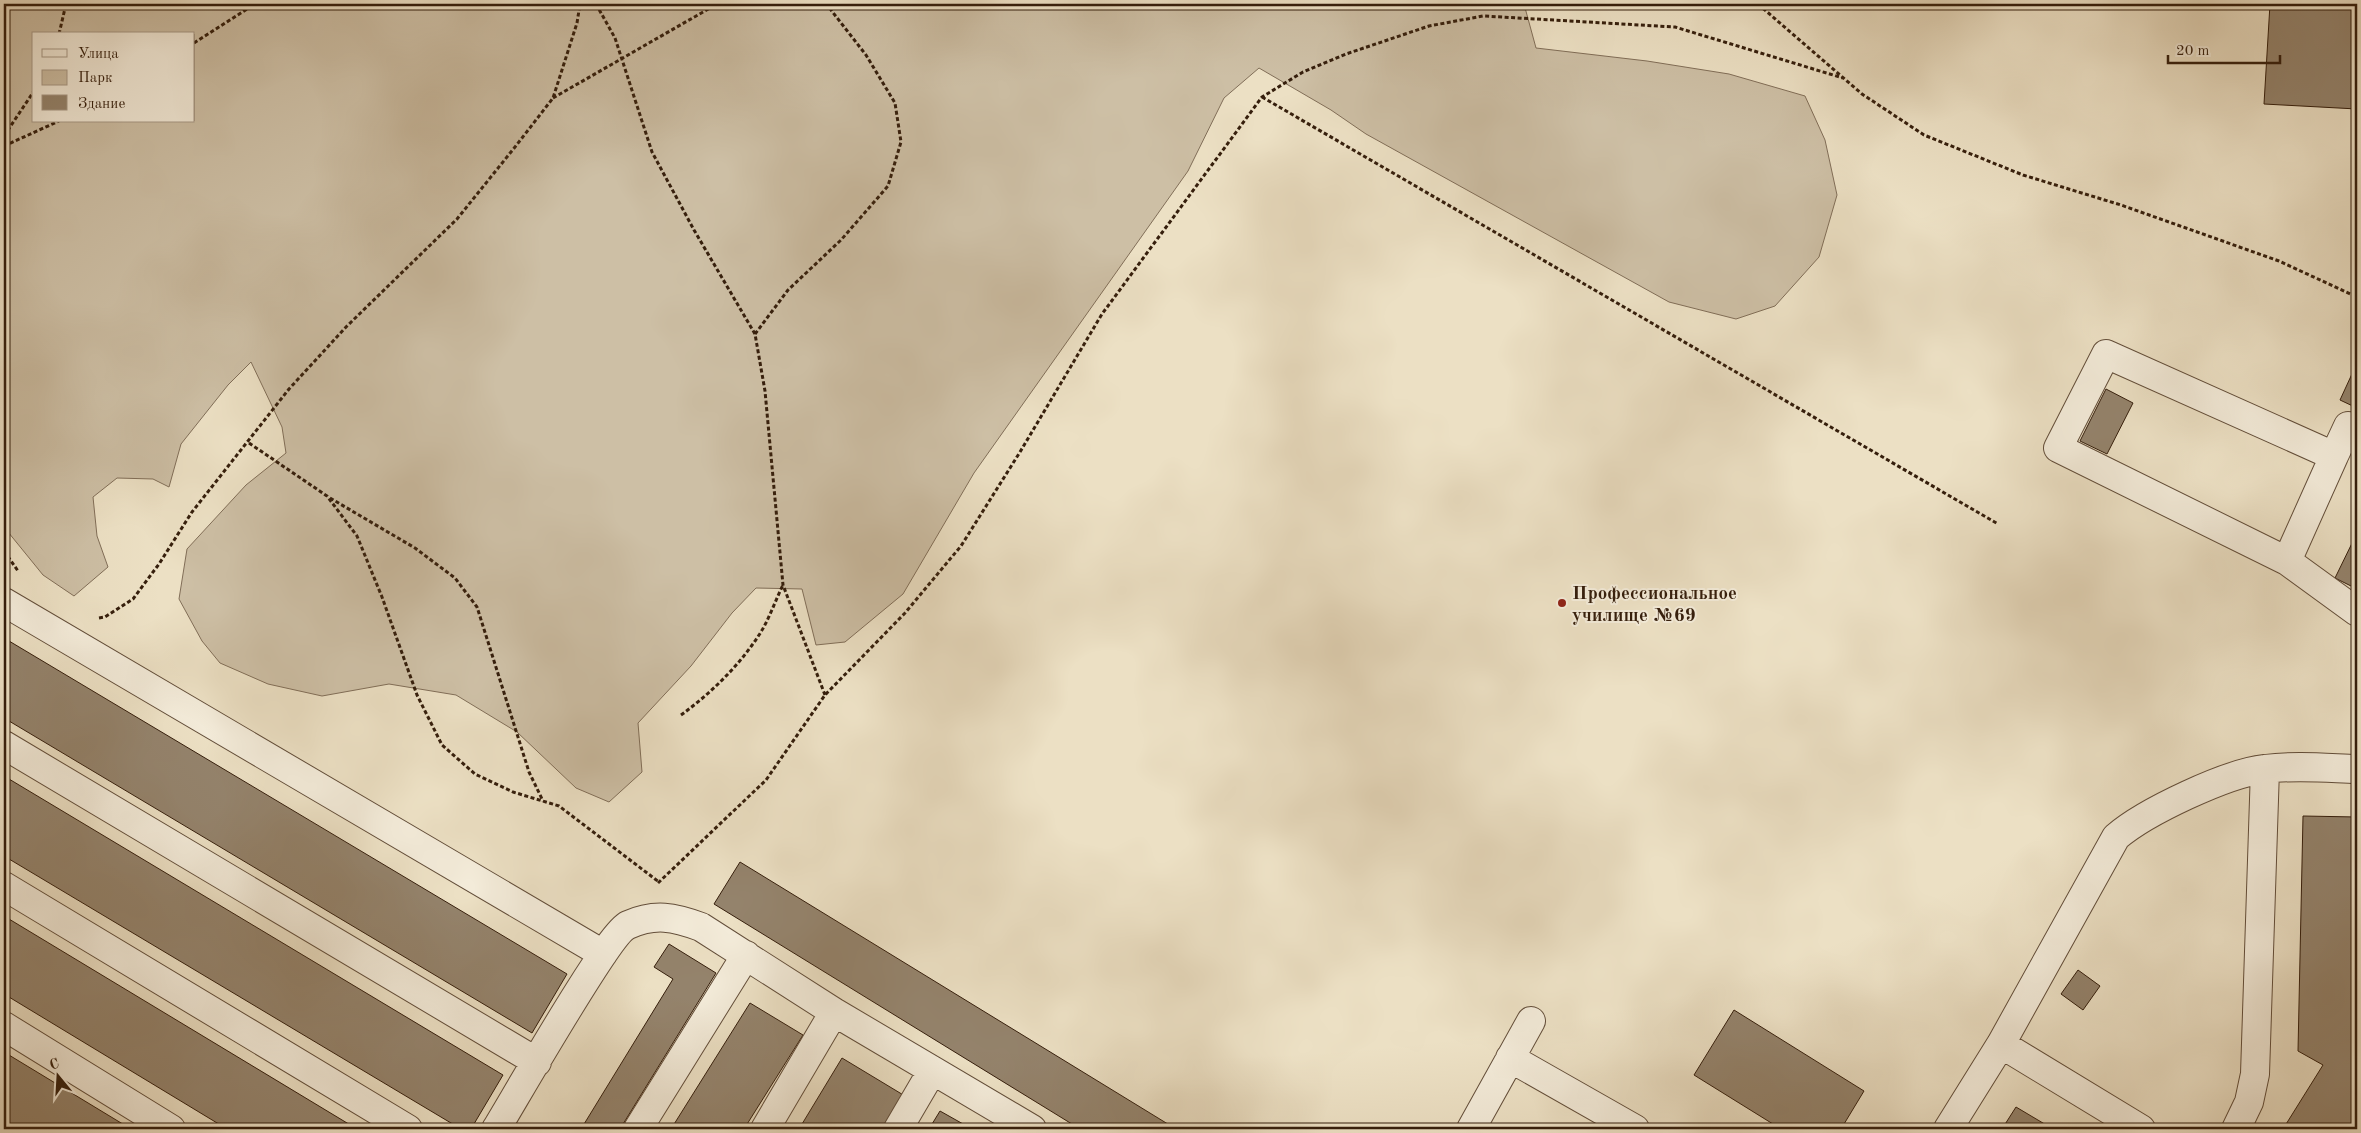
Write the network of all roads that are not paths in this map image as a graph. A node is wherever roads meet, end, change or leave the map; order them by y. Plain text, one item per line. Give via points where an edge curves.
1 (2348, 426) dead end
2 (2334, 456) junction
3 (2287, 561) junction
4 (4, 602) edge
5 (2357, 612) edge
6 (4, 745) edge
7 (2265, 769) junction
8 (2357, 769) edge
9 (4, 886) edge
10 (603, 954) junction
11 (746, 955) junction
12 (834, 1012) junction
13 (1531, 1021) dead end
14 (4, 1026) edge
15 (2001, 1044) junction
16 (1510, 1058) junction
17 (537, 1062) junction
18 (932, 1071) junction
19 (171, 1129) edge
20 (408, 1129) edge
21 (496, 1129) edge
22 (638, 1129) edge
23 (765, 1129) edge
24 (898, 1129) edge
25 (1032, 1129) edge
26 (1472, 1129) edge
27 (1635, 1129) edge
28 (1948, 1129) edge
29 (2141, 1129) edge
30 (2236, 1129) edge

1 - 2 street
2 - 3 street
2 - 3 street via 2106,354 2058,448
3 - 5 street
4 - 10 street
6 - 17 street
7 - 8 street
7 - 15 street via 2218,782 2132,823 2116,837
7 - 30 street via 2255,1074 2249,1102
9 - 20 street
10 - 11 street via 626,926 656,917 677,918 701,927
10 - 17 street
11 - 12 street
11 - 22 street
12 - 18 street
12 - 23 street
13 - 16 street
14 - 19 street
15 - 28 street
15 - 29 street
16 - 26 street
16 - 27 street
17 - 21 street
18 - 24 street
18 - 25 street

